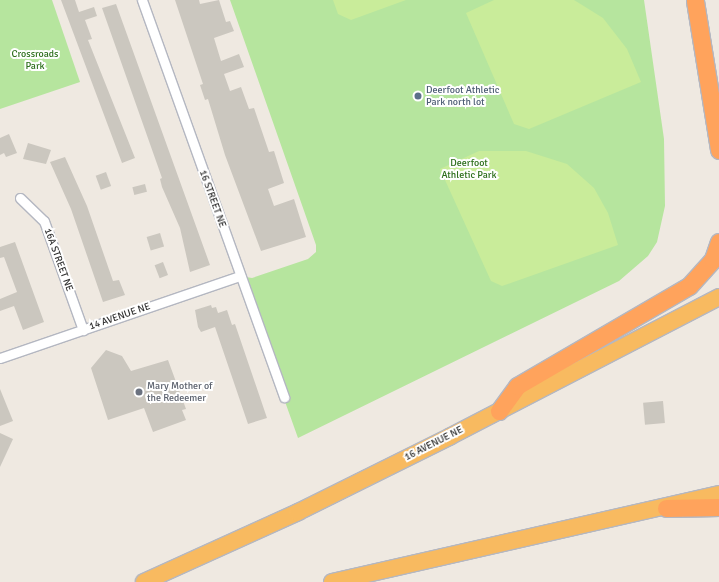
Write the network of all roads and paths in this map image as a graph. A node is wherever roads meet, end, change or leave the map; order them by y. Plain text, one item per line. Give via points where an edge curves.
1 (142, 0) edge
2 (695, 0) edge
3 (719, 94) edge
4 (719, 150) edge
5 (20, 198) dead end
6 (719, 242) edge
7 (240, 276) junction
8 (719, 297) edge
9 (83, 330) junction
10 (0, 358) edge
11 (284, 398) dead end
12 (499, 410) junction
13 (719, 494) edge
14 (719, 507) edge
15 (666, 508) junction
16 (144, 582) edge
17 (332, 582) edge

1 - 7 street, 16 STREET NE
2 - 3 highway
2 - 4 highway
5 - 9 street, 16A STREET NE via 44,221
6 - 12 highway via 713,259 689,286 517,386
7 - 9 street, 14 AVENUE NE
7 - 11 street, 16 STREET NE
8 - 12 highway, 16 AVENUE NE
9 - 10 street, 14 AVENUE NE
12 - 16 highway, 16 AVENUE NE via 298,512
13 - 15 highway
14 - 15 highway
15 - 17 highway

